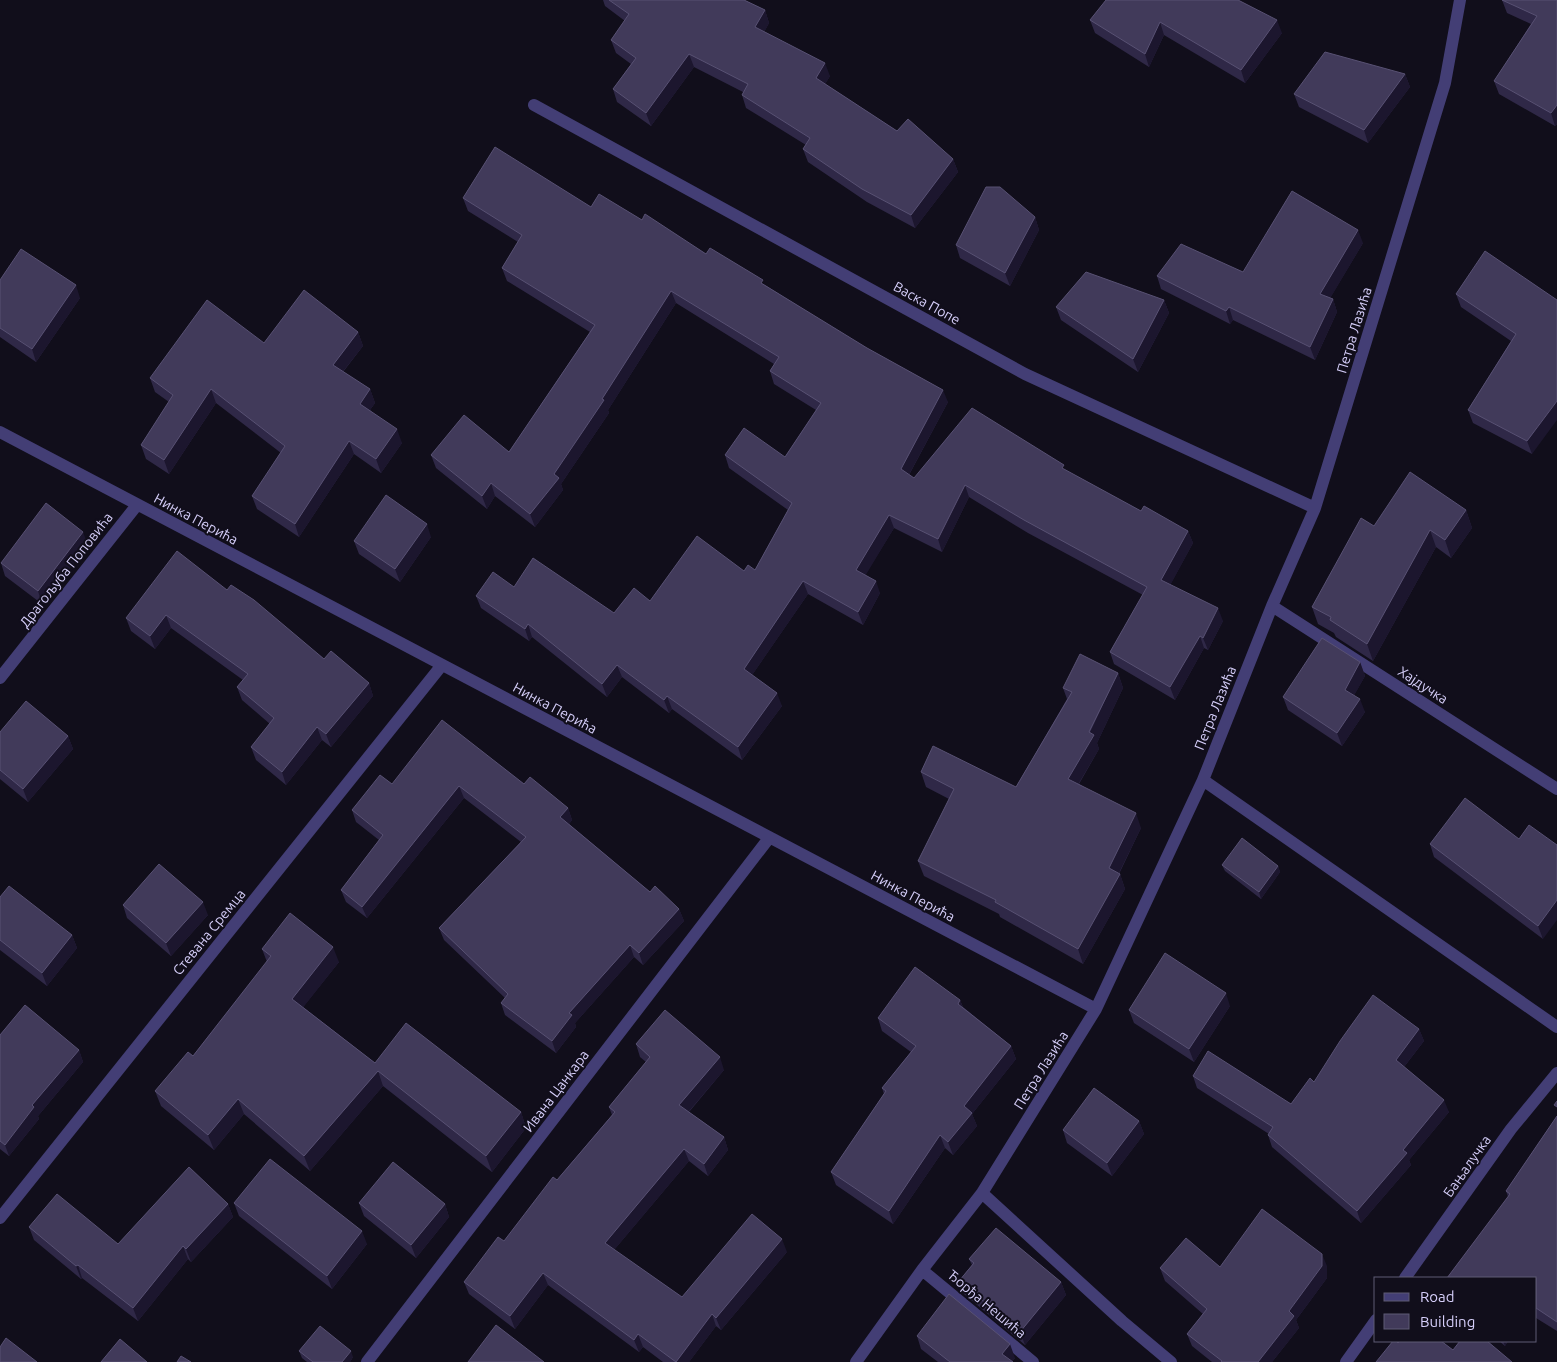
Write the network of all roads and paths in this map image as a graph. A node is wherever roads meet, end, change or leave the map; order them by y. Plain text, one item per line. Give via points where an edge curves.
1 (1460, 0) edge
2 (534, 105) dead end
3 (0, 432) edge
4 (137, 505) junction
5 (1316, 508) junction
6 (1272, 606) junction
7 (442, 665) junction
8 (0, 678) edge
9 (1203, 780) junction
10 (1557, 789) edge
11 (769, 838) junction
12 (1096, 1009) junction
13 (1557, 1027) edge
14 (1557, 1074) edge
15 (982, 1193) junction
16 (0, 1218) edge
17 (922, 1270) junction
18 (1406, 1277) edge
19 (1374, 1323) edge
20 (367, 1362) edge
21 (856, 1362) edge
22 (1033, 1362) edge
23 (1171, 1362) edge
24 (1346, 1362) edge

1 - 5 street, Петра Лазића via 1445,83
2 - 5 street, Васка Попе via 1025,374
3 - 4 street, Нинка Перића
4 - 7 street, Нинка Перића
4 - 8 street, Драгољуба Поповића
5 - 6 street, Петра Лазића
6 - 9 street, Петра Лазића
6 - 10 street, Хајдучка
7 - 11 street, Нинка Перића
7 - 16 street, Стевана Сремца
9 - 12 street, Петра Лазића
9 - 13 street
11 - 12 street, Нинка Перића
11 - 20 street, Ивана Цанкара
12 - 15 street, Петра Лазића
14 - 18 street, Бањалучка via 1511,1129
15 - 17 street, Петра Лазића
15 - 23 street
17 - 21 street, Петра Лазића
17 - 22 street, Ђорђа Нешића
19 - 24 street

